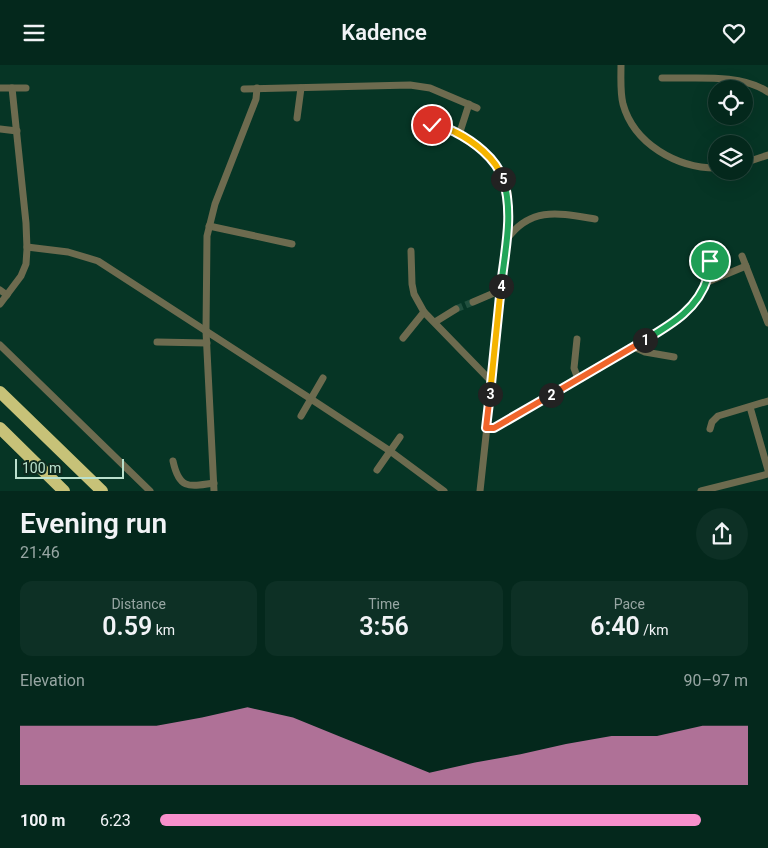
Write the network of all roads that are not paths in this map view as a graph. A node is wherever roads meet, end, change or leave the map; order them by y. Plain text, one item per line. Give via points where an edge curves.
1 (621, 65) edge
2 (662, 78) dead end
3 (0, 88) edge
4 (12, 88) junction
5 (26, 88) dead end
6 (257, 88) junction
7 (301, 88) junction
8 (244, 89) dead end
9 (768, 92) edge
10 (469, 104) junction
11 (477, 108) dead end
12 (297, 118) dead end
13 (418, 122) dead end
14 (0, 129) edge
15 (17, 131) junction
16 (459, 135) junction
17 (768, 155) edge
18 (753, 160) edge
19 (708, 167) edge
20 (595, 219) dead end
21 (209, 226) junction
22 (506, 240) junction
23 (292, 243) dead end
24 (27, 247) junction
25 (411, 251) dead end
26 (742, 256) dead end
27 (710, 261) dead end
28 (746, 266) junction
29 (705, 283) junction
30 (0, 290) edge
31 (501, 290) junction
32 (7, 295) junction
33 (472, 302) tunnel mouth
34 (0, 304) edge
35 (456, 309) tunnel mouth
36 (424, 312) junction
37 (435, 322) junction
38 (768, 323) edge
39 (206, 331) junction
40 (403, 338) dead end
41 (577, 339) dead end
42 (157, 342) dead end
43 (207, 343) junction
44 (0, 345) edge
45 (634, 347) junction
46 (674, 357) dead end
47 (323, 378) dead end
48 (578, 379) junction
49 (491, 381) junction
50 (0, 392) edge
51 (311, 399) junction
52 (768, 401) edge
53 (750, 407) junction
54 (301, 416) dead end
55 (0, 428) edge
56 (486, 428) junction
57 (710, 429) dead end
58 (400, 437) dead end
59 (390, 451) junction
60 (172, 461) dead end
61 (377, 470) dead end
62 (768, 470) edge
63 (768, 474) edge
64 (214, 487) edge
65 (64, 491) edge
66 (102, 491) edge
67 (150, 491) edge
68 (444, 491) edge
69 (480, 491) edge
70 (701, 491) edge

1 - 19 street via 623,104 634,126 664,155 686,165
2 - 9 street via 728,79 759,86
3 - 4 street
4 - 5 street
4 - 15 street
6 - 7 street
6 - 8 street
6 - 21 street via 256,99
7 - 10 street via 410,85 430,88
7 - 12 street
10 - 11 street
10 - 16 street
13 - 16 street
14 - 15 street
15 - 24 street
16 - 22 street via 487,154 502,175 509,208
17 - 18 street
20 - 22 street via 544,213 515,229
21 - 23 street
21 - 39 street
22 - 31 street
24 - 32 street via 21,276
24 - 39 street via 68,252 98,261
25 - 36 street via 414,294
26 - 28 street
27 - 29 street
28 - 29 street
28 - 38 street
29 - 45 street via 695,303 678,320
30 - 32 street
31 - 33 street
31 - 49 street
32 - 34 street
35 - 37 street
36 - 37 street
36 - 40 street
37 - 49 street
39 - 43 street
39 - 51 street
41 - 48 street via 574,368
42 - 43 street
43 - 64 street
44 - 67 street
45 - 46 street
45 - 48 street
47 - 51 street
48 - 56 street via 494,428
49 - 56 street
50 - 66 highway
51 - 54 street
51 - 59 street
52 - 53 street
53 - 57 street via 718,415
53 - 62 street
55 - 65 highway
56 - 69 street
58 - 59 street
59 - 61 street
59 - 68 street
60 - 64 street via 174,472 183,483
63 - 70 street

